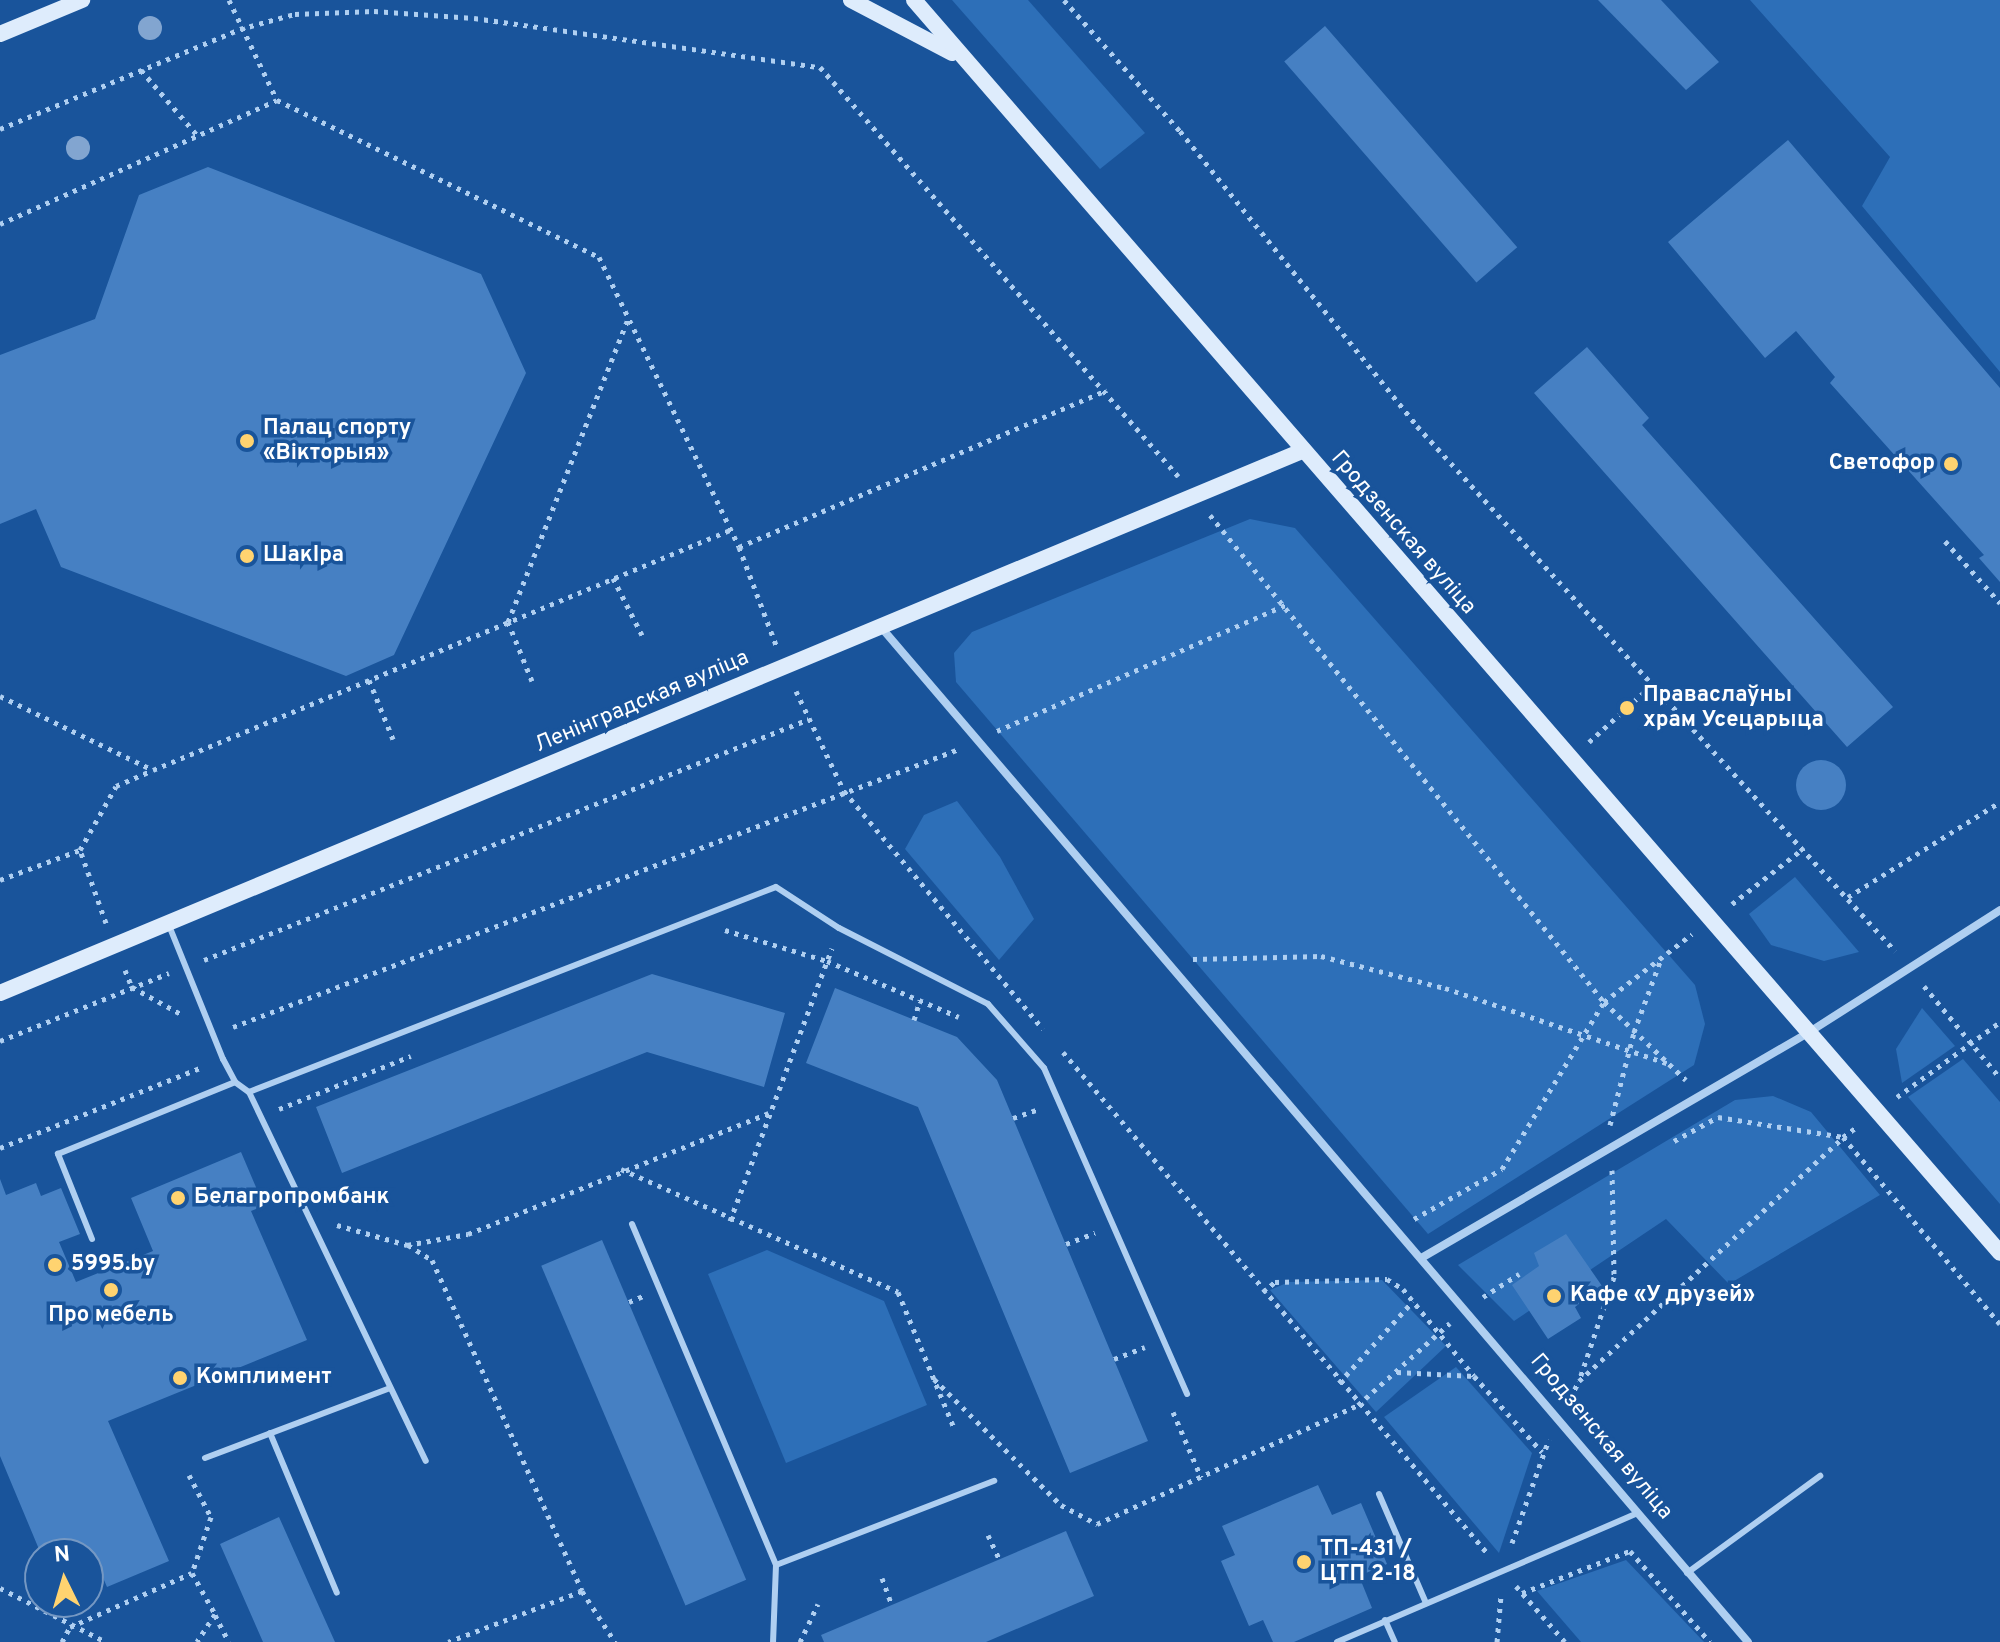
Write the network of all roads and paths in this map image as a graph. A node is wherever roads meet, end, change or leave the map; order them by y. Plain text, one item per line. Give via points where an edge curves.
1 (82, 0) edge
2 (229, 0) edge
3 (851, 0) edge
4 (914, 0) edge
5 (1064, 0) edge
6 (240, 29) junction
7 (0, 34) edge
8 (965, 61) junction
9 (141, 70) junction
10 (277, 100) junction
11 (0, 129) edge
12 (197, 135) junction
13 (0, 224) edge
14 (628, 318) junction
15 (1107, 390) junction
16 (1302, 451) junction
17 (1193, 495) junction
18 (730, 530) junction
19 (1945, 541) dead end
20 (613, 578) junction
21 (2000, 603) edge
22 (1286, 605) junction
23 (508, 622) junction
24 (879, 625) junction
25 (642, 635) dead end
26 (369, 680) junction
27 (532, 681) dead end
28 (1653, 684) junction
29 (0, 696) edge
30 (809, 719) dead end
31 (393, 739) dead end
32 (974, 741) junction
33 (1571, 758) junction
34 (844, 791) junction
35 (2000, 802) edge
36 (1804, 848) junction
37 (80, 850) dead end
38 (0, 880) edge
39 (1848, 897) junction
40 (2000, 910) edge
41 (1713, 918) junction
42 (168, 923) junction
43 (839, 928) junction
44 (711, 935) dead end
45 (1662, 957) junction
46 (1188, 959) dead end
47 (827, 961) junction
48 (187, 967) junction
49 (1910, 969) junction
50 (0, 993) edge
51 (920, 1000) junction
52 (1604, 1002) junction
53 (914, 1020) dead end
54 (2000, 1022) edge
55 (974, 1023) dead end
56 (1811, 1031) junction
57 (1634, 1032) junction
58 (1584, 1034) junction
59 (213, 1035) junction
60 (1048, 1035) dead end
61 (0, 1041) edge
62 (1970, 1042) junction
63 (1059, 1047) dead end
64 (1628, 1051) junction
65 (420, 1052) dead end
66 (223, 1059) junction
67 (2000, 1078) edge
68 (235, 1082) junction
69 (249, 1092) junction
70 (1038, 1097) dead end
71 (1043, 1107) junction
72 (1878, 1111) junction
73 (769, 1113) junction
74 (260, 1117) junction
75 (1013, 1118) dead end
76 (1610, 1119) dead end
77 (1049, 1121) dead end
78 (1843, 1137) junction
79 (1665, 1145) dead end
80 (0, 1148) edge
81 (1626, 1167) dead end
82 (621, 1169) junction
83 (1613, 1174) junction
84 (1599, 1181) dead end
85 (1091, 1219) dead end
86 (730, 1221) junction
87 (1411, 1221) dead end
88 (334, 1224) dead end
89 (632, 1224) dead end
90 (1097, 1233) junction
91 (92, 1239) dead end
92 (1066, 1244) dead end
93 (407, 1245) junction
94 (1103, 1247) dead end
95 (2000, 1253) edge
96 (1423, 1257) junction
97 (1519, 1274) dead end
98 (1263, 1292) junction
99 (1413, 1301) junction
100 (1478, 1301) dead end
101 (1466, 1309) junction
102 (2000, 1324) edge
103 (1139, 1332) dead end
104 (1439, 1333) junction
105 (1145, 1347) junction
106 (1114, 1359) dead end
107 (1152, 1361) dead end
108 (1396, 1372) junction
109 (1474, 1376) junction
110 (934, 1379) junction
111 (1339, 1383) junction
112 (390, 1388) junction
113 (1187, 1394) dead end
114 (1170, 1404) dead end
115 (1358, 1405) junction
116 (954, 1428) dead end
117 (270, 1433) junction
118 (205, 1458) joint
119 (426, 1461) dead end
120 (1820, 1476) dead end
121 (1201, 1477) junction
122 (994, 1481) dead end
123 (1379, 1494) dead end
124 (1635, 1514) junction
125 (988, 1535) dead end
126 (999, 1559) dead end
127 (776, 1565) junction
128 (1503, 1570) junction
129 (192, 1573) junction
130 (1687, 1573) junction
131 (882, 1578) dead end
132 (0, 1588) edge
133 (582, 1591) junction
134 (337, 1593) dead end
135 (1522, 1593) junction
136 (1426, 1603) junction
137 (818, 1604) dead end
138 (892, 1605) dead end
139 (215, 1614) junction
140 (1385, 1620) junction
141 (70, 1627) junction
142 (62, 1642) edge
143 (106, 1642) edge
144 (197, 1642) edge
145 (229, 1642) edge
146 (448, 1642) edge
147 (615, 1642) edge
148 (773, 1642) edge
149 (800, 1642) edge
150 (1337, 1642) edge
151 (1395, 1642) edge
152 (1497, 1642) edge
153 (1565, 1642) edge
154 (1710, 1642) edge
155 (1748, 1642) edge

1 - 7 main road
2 - 6 path
3 - 8 main road, Гродзенская вуліца via 914,29
4 - 8 main road, Гродзенская вуліца
5 - 28 path via 1180,131 1417,426
6 - 9 path
6 - 10 path
6 - 15 path via 295,14 374,11 624,36 820,67
8 - 16 main road, Гродзенская вуліца
9 - 11 path
9 - 12 path
10 - 12 path
10 - 14 path via 599,257
12 - 13 path
14 - 18 path
14 - 23 path
15 - 17 path
15 - 18 path via 739,547
16 - 17 main road, Ленінградская вуліца
16 - 33 main road, Гродзенская вуліца
17 - 22 path
17 - 24 main road, Ленінградская вуліца
18 - 20 path
19 - 21 path
20 - 23 path
20 - 25 path
22 - 32 path
22 - 52 path
23 - 26 path
23 - 27 path
24 - 32 street, Гродзенская вуліца
24 - 42 main road, Ленінградская вуліца
26 - 29 path via 153,770
26 - 31 path
28 - 33 path
28 - 36 path
30 - 48 path
32 - 34 path
32 - 96 street, Гродзенская вуліца
33 - 41 main road, Гродзенская вуліца
34 - 59 path
34 - 60 path
35 - 39 path
36 - 39 path
36 - 41 path
37 - 38 path
39 - 49 path
40 - 49 street
41 - 45 path
41 - 56 main road, Гродзенская вуліца
42 - 48 lane
42 - 50 main road, Ленінградская вуліца
43 - 47 path
43 - 69 lane via 776,887
43 - 113 lane via 988,1004 1044,1068
44 - 47 path via 726,929
45 - 52 path
45 - 57 path
46 - 58 path via 1321,956 1445,988
47 - 51 path
47 - 73 path
48 - 59 lane
48 - 61 path
49 - 56 street
49 - 62 path
51 - 53 path
51 - 55 path
52 - 57 path
52 - 58 path
54 - 62 path
56 - 72 main road, Гродзенская вуліца
56 - 96 street
57 - 64 path
57 - 64 path via 1671,1065
58 - 64 path
58 - 87 path via 1502,1169
59 - 66 lane
62 - 67 path
62 - 72 path
63 - 98 path
64 - 76 path
65 - 74 path
66 - 68 lane
66 - 80 path
68 - 69 lane
68 - 91 lane via 58,1154
69 - 74 lane
70 - 71 path
71 - 75 path
71 - 77 path
72 - 78 path
72 - 95 main road, Гродзенская вуліца
73 - 82 path
73 - 86 path
74 - 112 lane
78 - 79 path via 1718,1117
78 - 83 path via 1579,1381 1614,1277
78 - 102 path
81 - 83 path
82 - 86 path
82 - 93 path via 468,1234
83 - 84 path
85 - 90 path
86 - 110 path via 898,1292
88 - 93 path
89 - 127 lane
90 - 92 path
90 - 94 path
93 - 133 path via 432,1260
96 - 101 street, Гродзенская вуліца
97 - 100 path
98 - 99 path via 1275,1282 1387,1279
98 - 111 path
99 - 104 path
99 - 111 path
101 - 104 path
101 - 124 street, Гродзенская вуліца
103 - 105 path
104 - 108 path
104 - 109 path
105 - 106 path
105 - 107 path
108 - 109 path
108 - 115 path
109 - 128 path via 1542,1452
110 - 116 path
110 - 121 path via 1061,1505 1097,1524
111 - 115 path
112 - 117 lane
112 - 119 lane
114 - 121 path
115 - 121 path
115 - 128 path
117 - 118 lane
117 - 134 lane
118 - 129 path via 185,1468 211,1517
120 - 130 lane
122 - 127 lane
123 - 136 lane
124 - 128 lane
124 - 130 street, Гродзенская вуліца
125 - 126 path
127 - 148 lane
128 - 135 path
128 - 136 lane
128 - 152 path
129 - 139 path
129 - 141 path
130 - 155 street, Гродзенская вуліца
131 - 138 path
132 - 141 path
133 - 146 path
133 - 147 path
135 - 153 path
135 - 154 path via 1630,1551
136 - 140 lane
137 - 149 path
139 - 144 path
139 - 145 path
140 - 150 lane
140 - 151 lane
141 - 142 path
141 - 143 path

